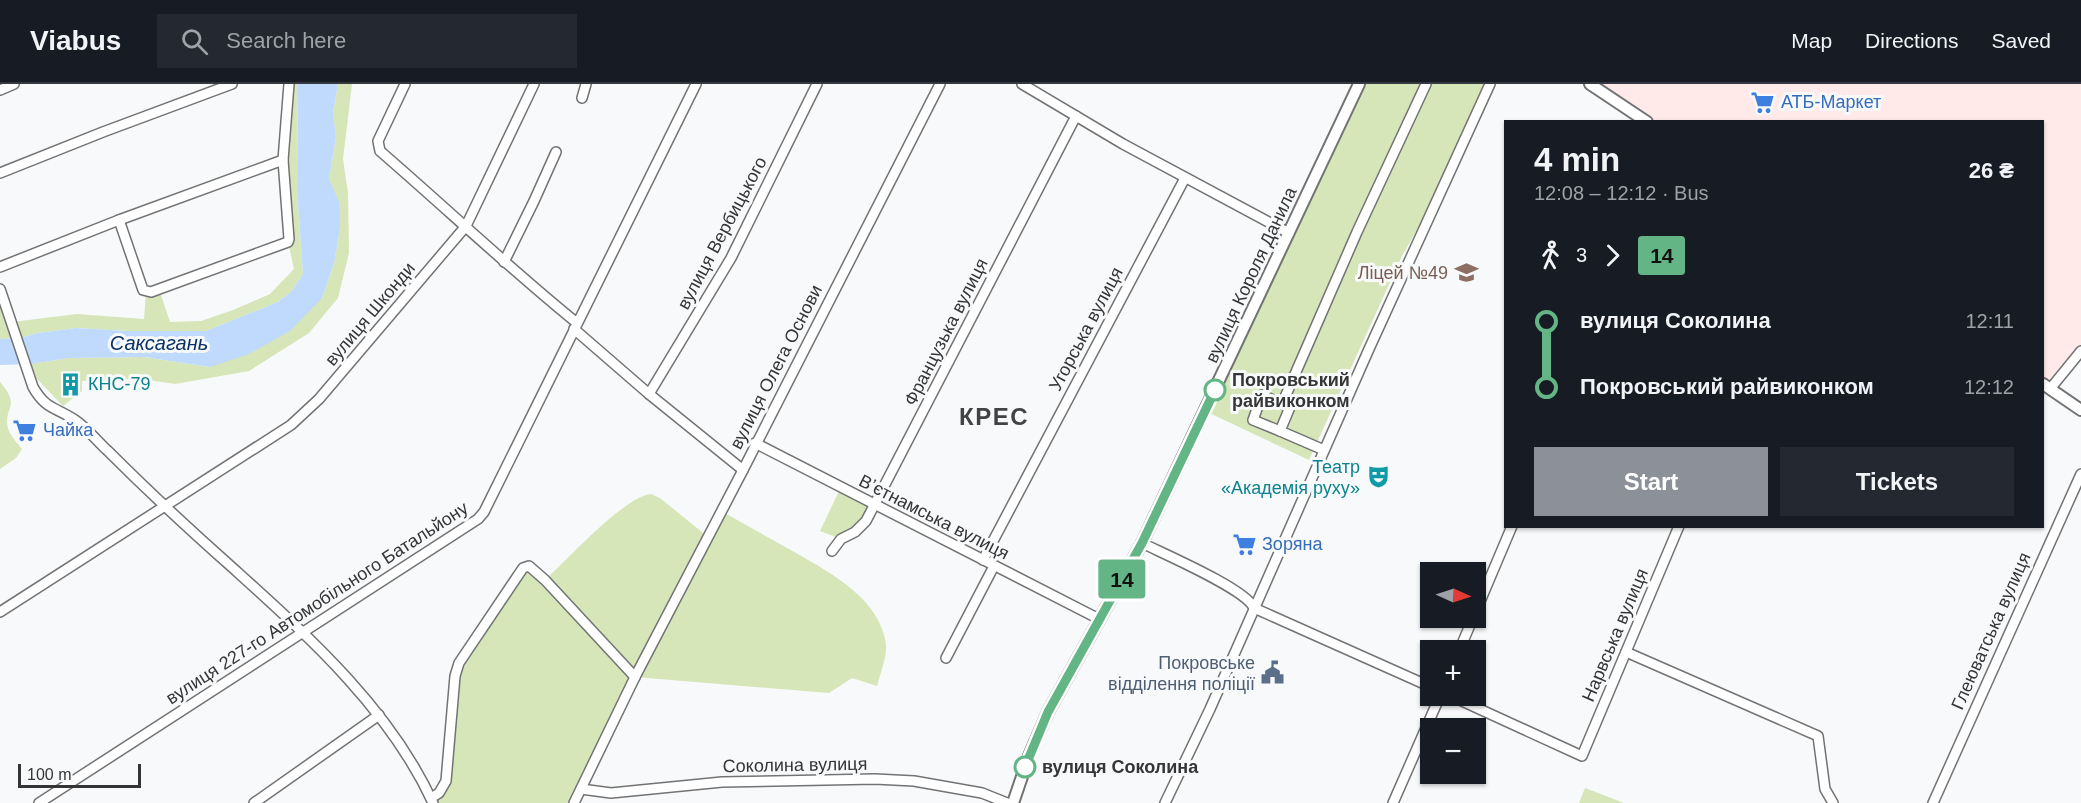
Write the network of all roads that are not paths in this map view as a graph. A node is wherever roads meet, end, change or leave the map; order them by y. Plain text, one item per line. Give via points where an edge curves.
1 (14, 84) edge
2 (232, 84) edge
3 (289, 84) edge
4 (405, 84) edge
5 (534, 84) edge
6 (586, 84) edge
7 (696, 84) edge
8 (817, 84) edge
9 (940, 84) edge
10 (1022, 84) edge
11 (1359, 84) edge
12 (1426, 84) edge
13 (1490, 84) edge
14 (1590, 84) edge
15 (0, 90) edge
16 (582, 98) dead end
17 (1076, 117) junction
18 (1644, 120) edge
19 (556, 152) dead end
20 (283, 160) junction
21 (0, 173) edge
22 (1185, 178) junction
23 (119, 220) junction
24 (466, 226) junction
25 (1289, 233) junction
26 (504, 262) junction
27 (0, 267) edge
28 (0, 289) edge
29 (576, 326) junction
30 (2081, 351) edge
31 (2047, 387) edge
32 (649, 394) junction
33 (1282, 404) junction
34 (2081, 410) edge
35 (1280, 431) junction
36 (755, 443) junction
37 (1324, 450) junction
38 (743, 470) junction
39 (2081, 474) edge
40 (874, 504) junction
41 (165, 506) junction
42 (1511, 528) edge
43 (1677, 528) edge
44 (1142, 543) junction
45 (832, 551) dead end
46 (983, 560) junction
47 (994, 566) junction
48 (1486, 587) edge
49 (1254, 608) junction
50 (0, 612) edge
51 (1099, 619) junction
52 (304, 632) junction
53 (1626, 652) junction
54 (946, 658) dead end
55 (635, 677) junction
56 (1420, 682) edge
57 (1436, 706) edge
58 (1473, 706) edge
59 (379, 715) junction
60 (581, 789) junction
61 (432, 801) edge
62 (39, 803) edge
63 (254, 803) edge
64 (574, 803) edge
65 (1007, 803) edge
66 (1013, 803) edge
67 (1165, 803) edge
68 (1393, 803) edge
69 (1833, 803) edge
70 (1933, 803) edge

1 - 15 street
2 - 21 street
3 - 20 street
4 - 24 street, вулиця Олега Основи via 378,141 380,151
5 - 24 street, вулиця Шконди
6 - 16 street
7 - 29 street, вулиця 227-го Автомобільного Батальйону
8 - 32 street, вулиця Вербицького via 731,258
9 - 36 street, вулиця Олега Основи
10 - 17 street
11 - 25 main road, вулиця Короля Данила
12 - 33 street
13 - 37 street
14 - 18 main road
17 - 22 street
17 - 40 street, Французька вулиця
19 - 26 street
20 - 23 street
20 - 23 street via 288,242 146,292
22 - 25 street
22 - 46 street, Угорська вулиця
23 - 27 street
24 - 26 street, вулиця Олега Основи
24 - 41 street, вулиця Шконди via 306,412
25 - 44 main road, вулиця Короля Данила
26 - 29 street, вулиця Олега Основи
28 - 41 street via 39,397 72,418
29 - 32 street, вулиця Олега Основи
29 - 52 street, вулиця 227-го Автомобільного Батальйону via 478,519
30 - 31 street
31 - 34 main road
32 - 38 street, вулиця Олега Основи
33 - 35 street via 1290,407
33 - 35 street via 1263,395 1253,420
35 - 37 street
36 - 38 street, вулиця Олега Основи
36 - 40 street, Вʼєтнамська вулиця
37 - 49 street
38 - 55 street
39 - 70 street, Глеюватська вулиця
40 - 45 street, Французька вулиця via 866,521 841,539
40 - 46 street, Вʼєтнамська вулиця
41 - 50 street, вулиця Шконди
41 - 52 street
42 - 48 street
43 - 53 street, Нарвська вулиця
44 - 49 street via 1237,591
44 - 51 main road, вулиця Короля Данила
46 - 47 street, Вʼєтнамська вулиця
47 - 51 street, Вʼєтнамська вулиця
47 - 54 street
49 - 56 street
49 - 67 street
51 - 66 main road, вулиця Короля Данила via 1048,712
52 - 59 street
52 - 62 street, вулиця 227-го Автомобільного Батальйону
53 - 58 street, Нарвська вулиця via 1582,756
53 - 69 street via 1818,736 1825,789
55 - 60 street
55 - 61 street via 545,580 529,566 523,568 459,663 446,781
57 - 68 street
59 - 61 street
59 - 63 street
60 - 64 street
60 - 65 street, Соколина вулиця via 611,793 722,782 874,779 914,781 982,793

